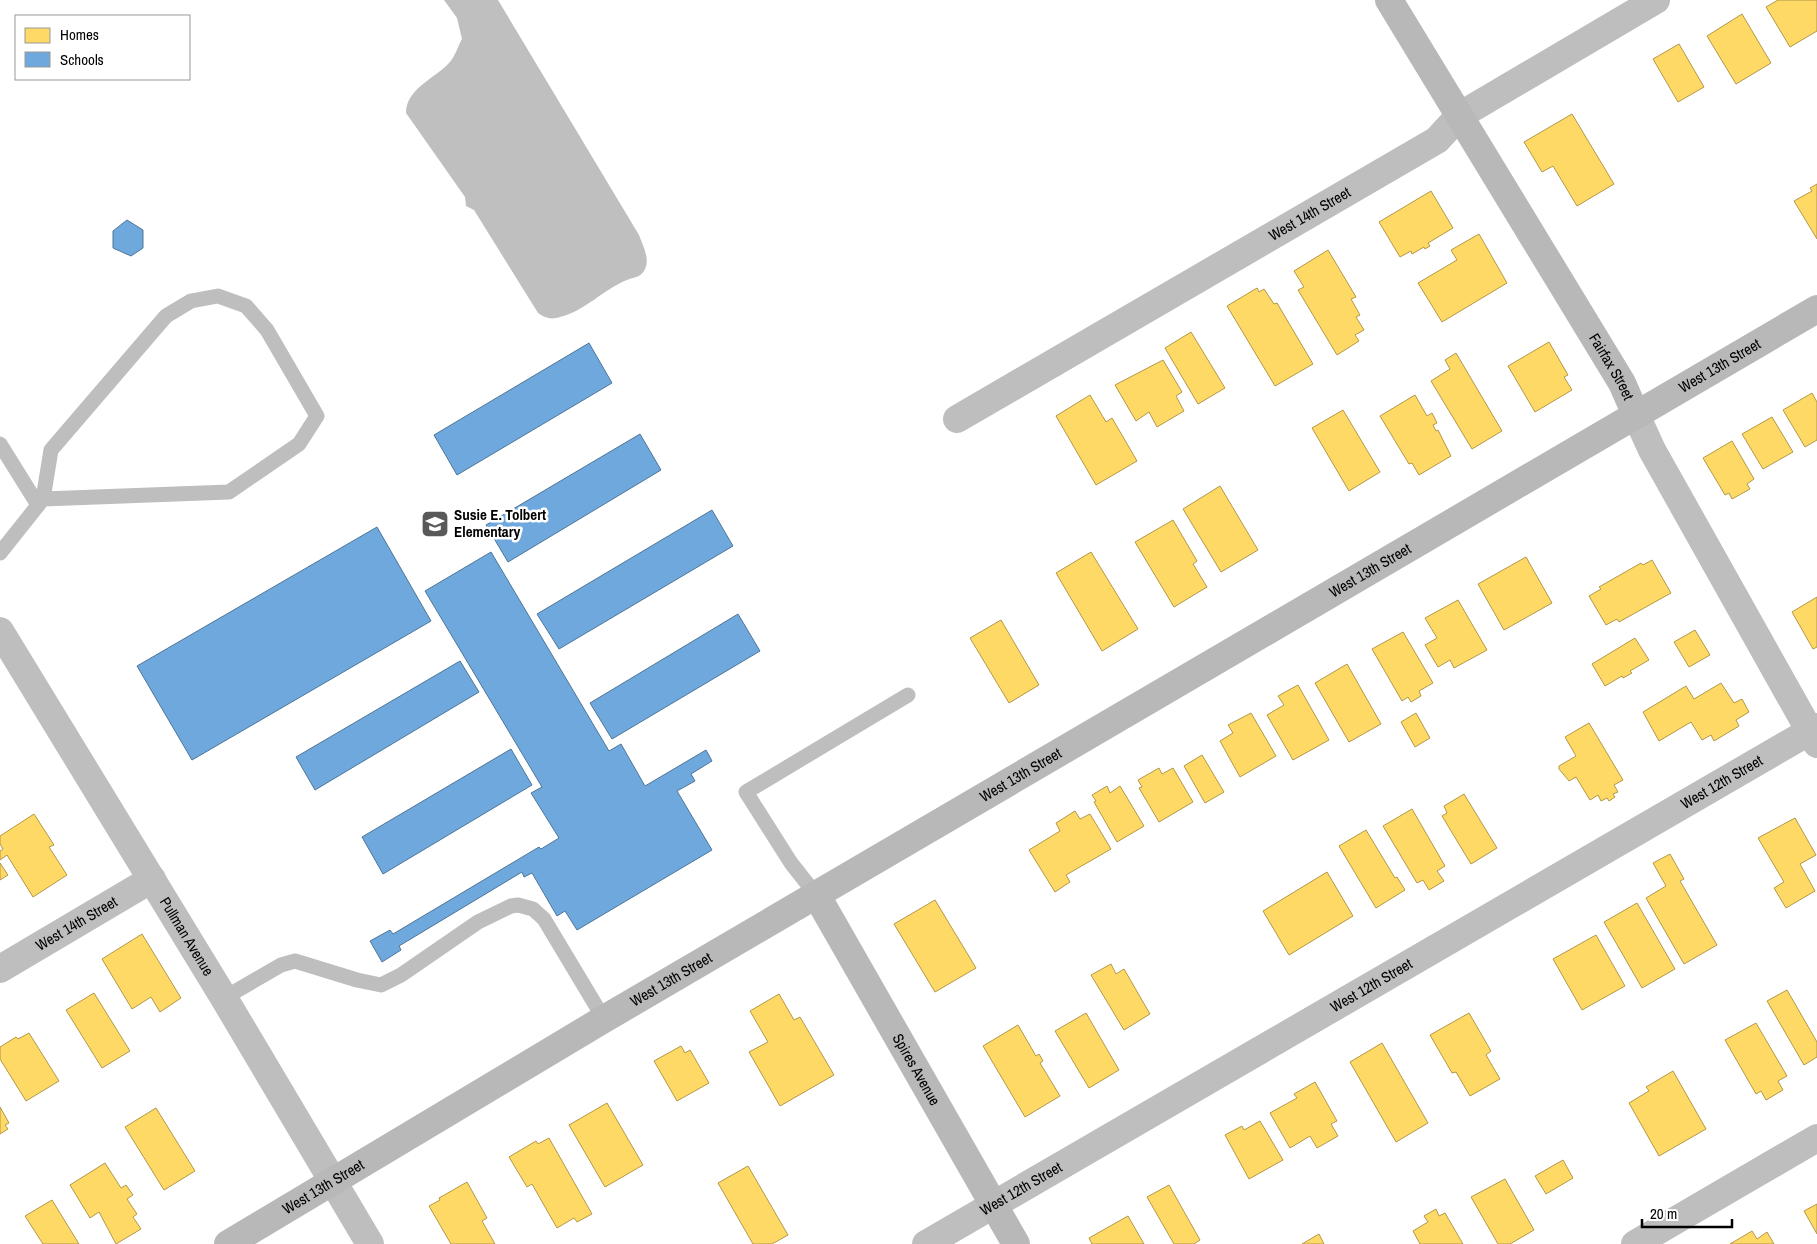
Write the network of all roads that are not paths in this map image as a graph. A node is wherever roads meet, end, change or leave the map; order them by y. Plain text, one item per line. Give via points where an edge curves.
1 (1389, 0) edge
2 (1656, 0) edge
3 (1459, 116) junction
4 (1817, 310) edge
5 (1636, 415) junction
6 (957, 419) dead end
7 (0, 444) edge
8 (40, 502) junction
9 (0, 553) edge
10 (0, 631) edge
11 (908, 694) dead end
12 (1815, 734) edge
13 (152, 879) junction
14 (817, 896) junction
15 (0, 969) edge
16 (224, 998) junction
17 (604, 1019) junction
18 (1817, 1138) edge
19 (333, 1180) junction
20 (993, 1203) junction
21 (228, 1244) edge
22 (370, 1244) edge
23 (926, 1244) edge
24 (1016, 1244) edge
25 (1635, 1244) edge

1 - 3 street, Fairfax Street
2 - 3 street, West 14th Street
3 - 5 street, Fairfax Street via 1622,383
3 - 6 street, West 14th Street via 1437,140
4 - 5 street, West 13th Street
5 - 12 street, Fairfax Street via 1652,450
5 - 14 street, West 13th Street
7 - 8 lane
8 - 8 lane via 51,450 166,316 192,301 218,296 246,306 267,330 317,416 298,444 229,492
8 - 9 lane
10 - 13 street, Pullman Avenue
11 - 14 lane via 746,792
12 - 20 street, West 12th Street
13 - 15 street, West 14th Street
13 - 16 street, Pullman Avenue
14 - 17 street, West 13th Street
14 - 20 street, Spires Avenue
16 - 17 lane via 281,965 295,961 381,985 401,976 478,922 518,905 533,909 544,919
16 - 19 street, Pullman Avenue
17 - 19 street, West 13th Street
18 - 25 street
19 - 21 street, West 13th Street
19 - 22 street, Pullman Avenue
20 - 23 street, West 12th Street
20 - 24 street, Spires Avenue

